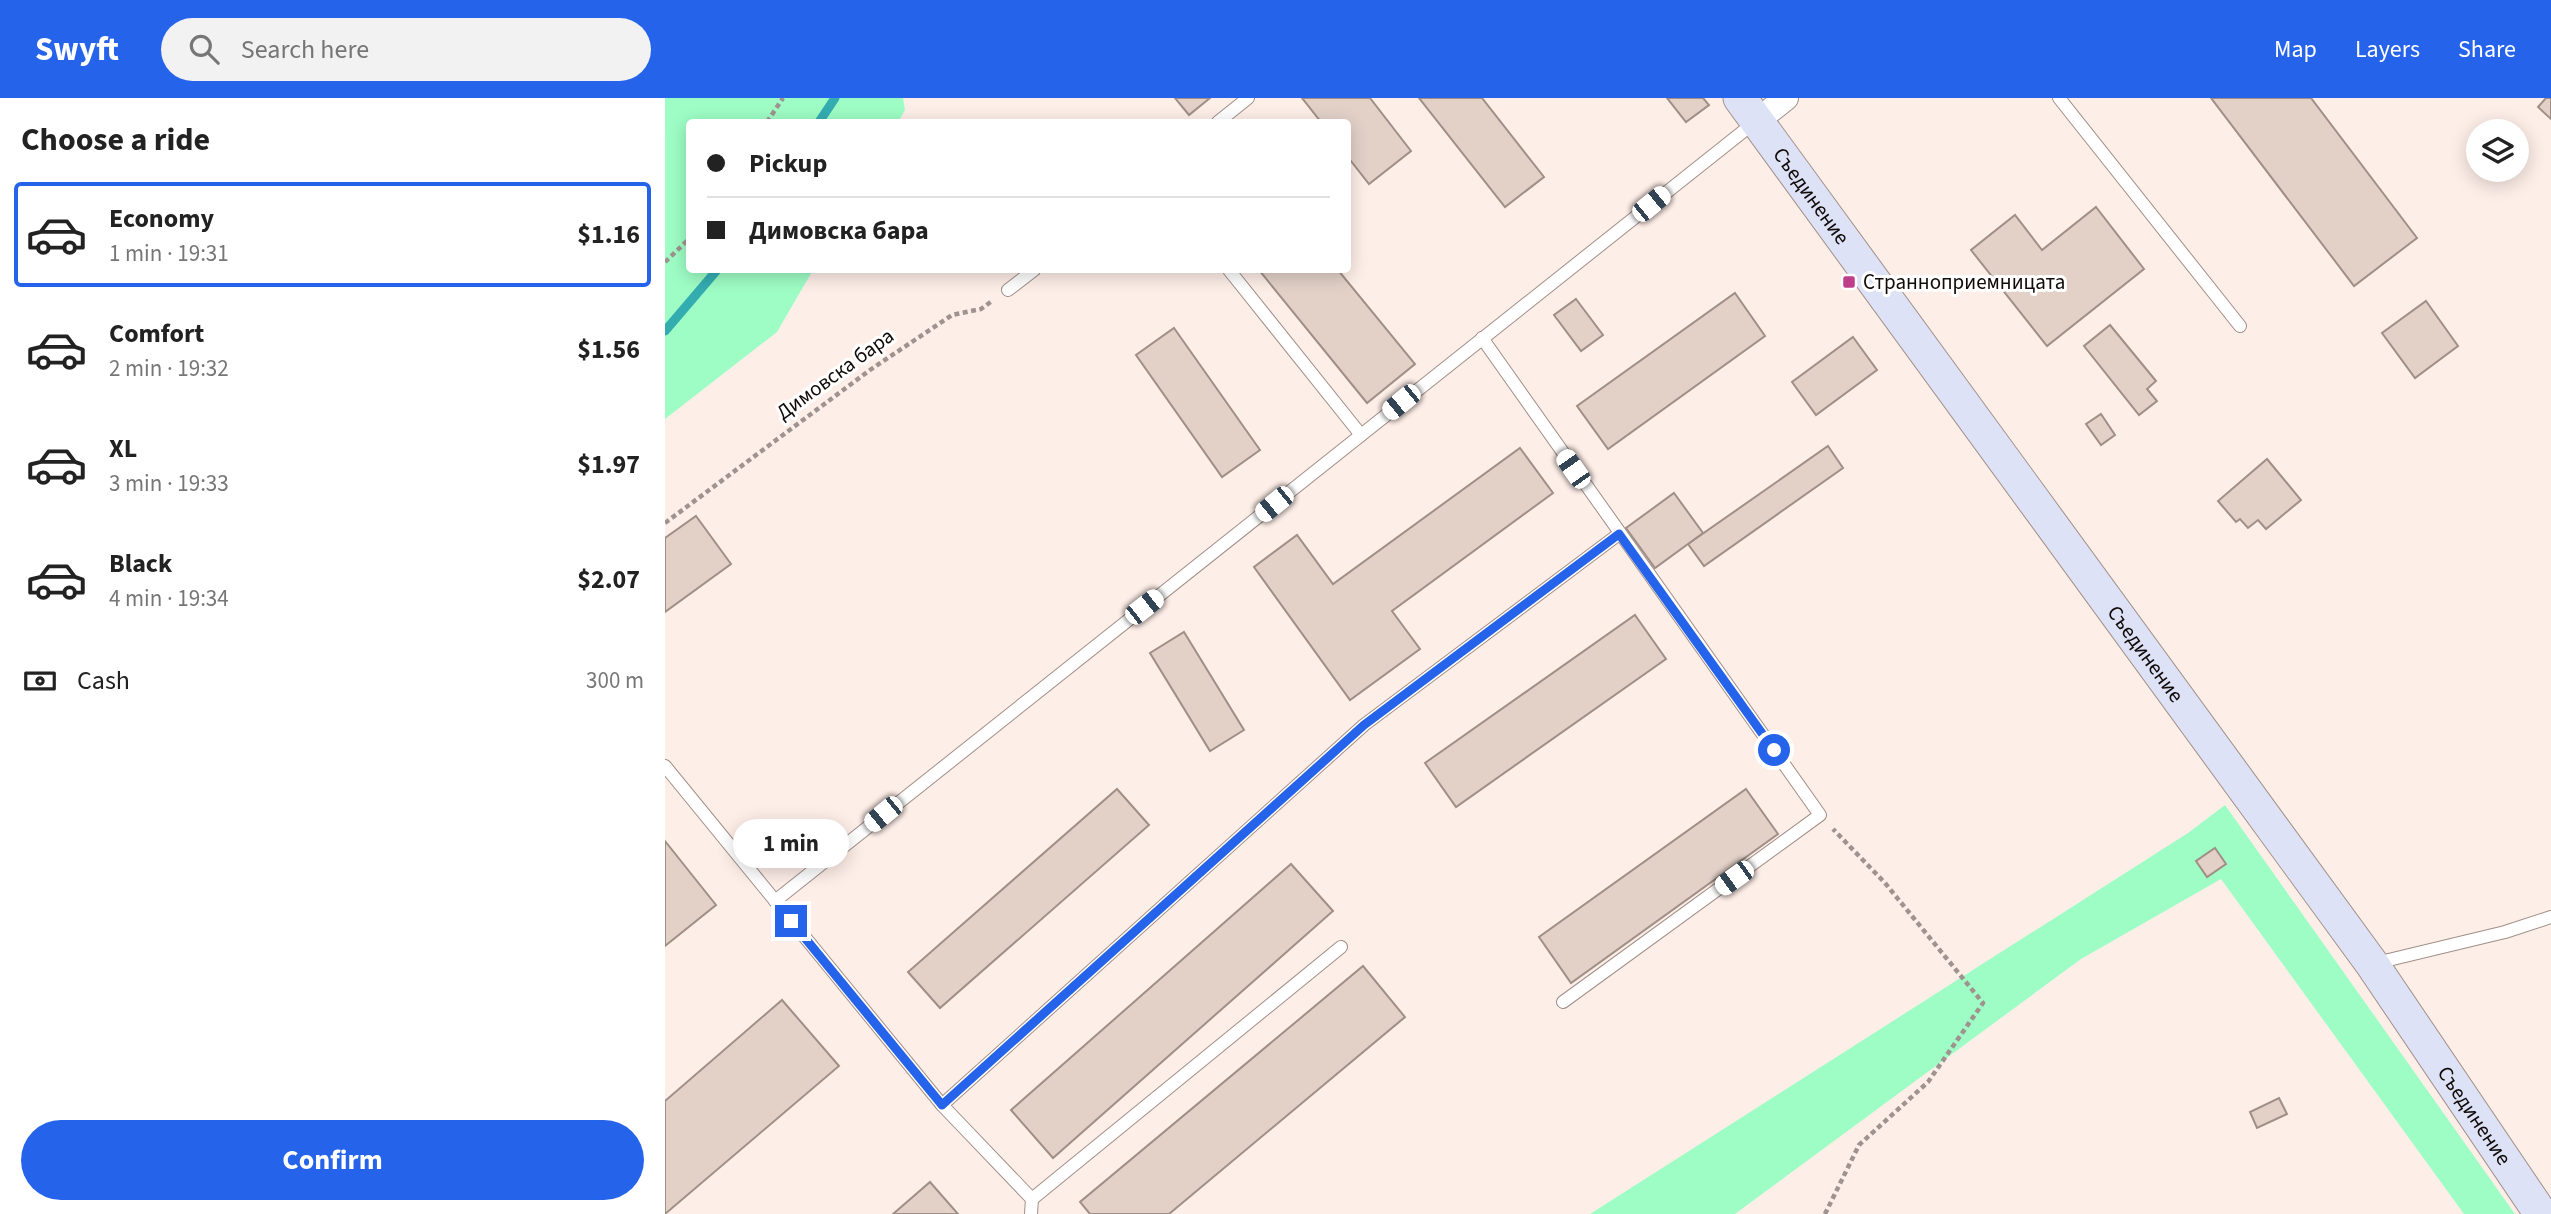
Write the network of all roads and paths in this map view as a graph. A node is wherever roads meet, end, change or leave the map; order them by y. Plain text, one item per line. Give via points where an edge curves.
1 (783, 98) edge
2 (1248, 98) edge
3 (1786, 98) edge
4 (2059, 98) edge
5 (1749, 109) edge
6 (769, 119) edge
7 (1222, 119) edge
8 (686, 242) edge
9 (665, 262) edge
10 (1030, 273) edge
11 (1231, 273) edge
12 (1008, 290) joint
13 (2240, 326) dead end
14 (1482, 338) junction
15 (1361, 435) junction
16 (665, 523) edge
17 (1619, 534) junction
18 (665, 766) edge
19 (1820, 816) junction
20 (775, 901) junction
21 (2551, 917) edge
22 (1341, 947) dead end
23 (2372, 964) junction
24 (1563, 1002) dead end
25 (942, 1105) junction
26 (1032, 1199) junction
27 (1031, 1214) edge
28 (1825, 1214) edge
29 (2541, 1214) edge

1 - 6 path
2 - 7 lane
3 - 5 street
4 - 13 lane
5 - 14 lane
5 - 23 street, Съединение
8 - 9 path
10 - 12 lane
11 - 15 lane
12 - 16 path, Димовска бара via 981,309 951,315 870,370
14 - 15 lane
14 - 17 lane
15 - 20 lane
17 - 19 lane
17 - 25 lane via 1364,725
18 - 20 lane
19 - 24 lane
19 - 28 path via 1885,883 1983,1003 1928,1082 1859,1145
20 - 25 lane
21 - 23 lane
22 - 26 lane
23 - 29 street, Съединение
25 - 26 lane
26 - 27 lane

